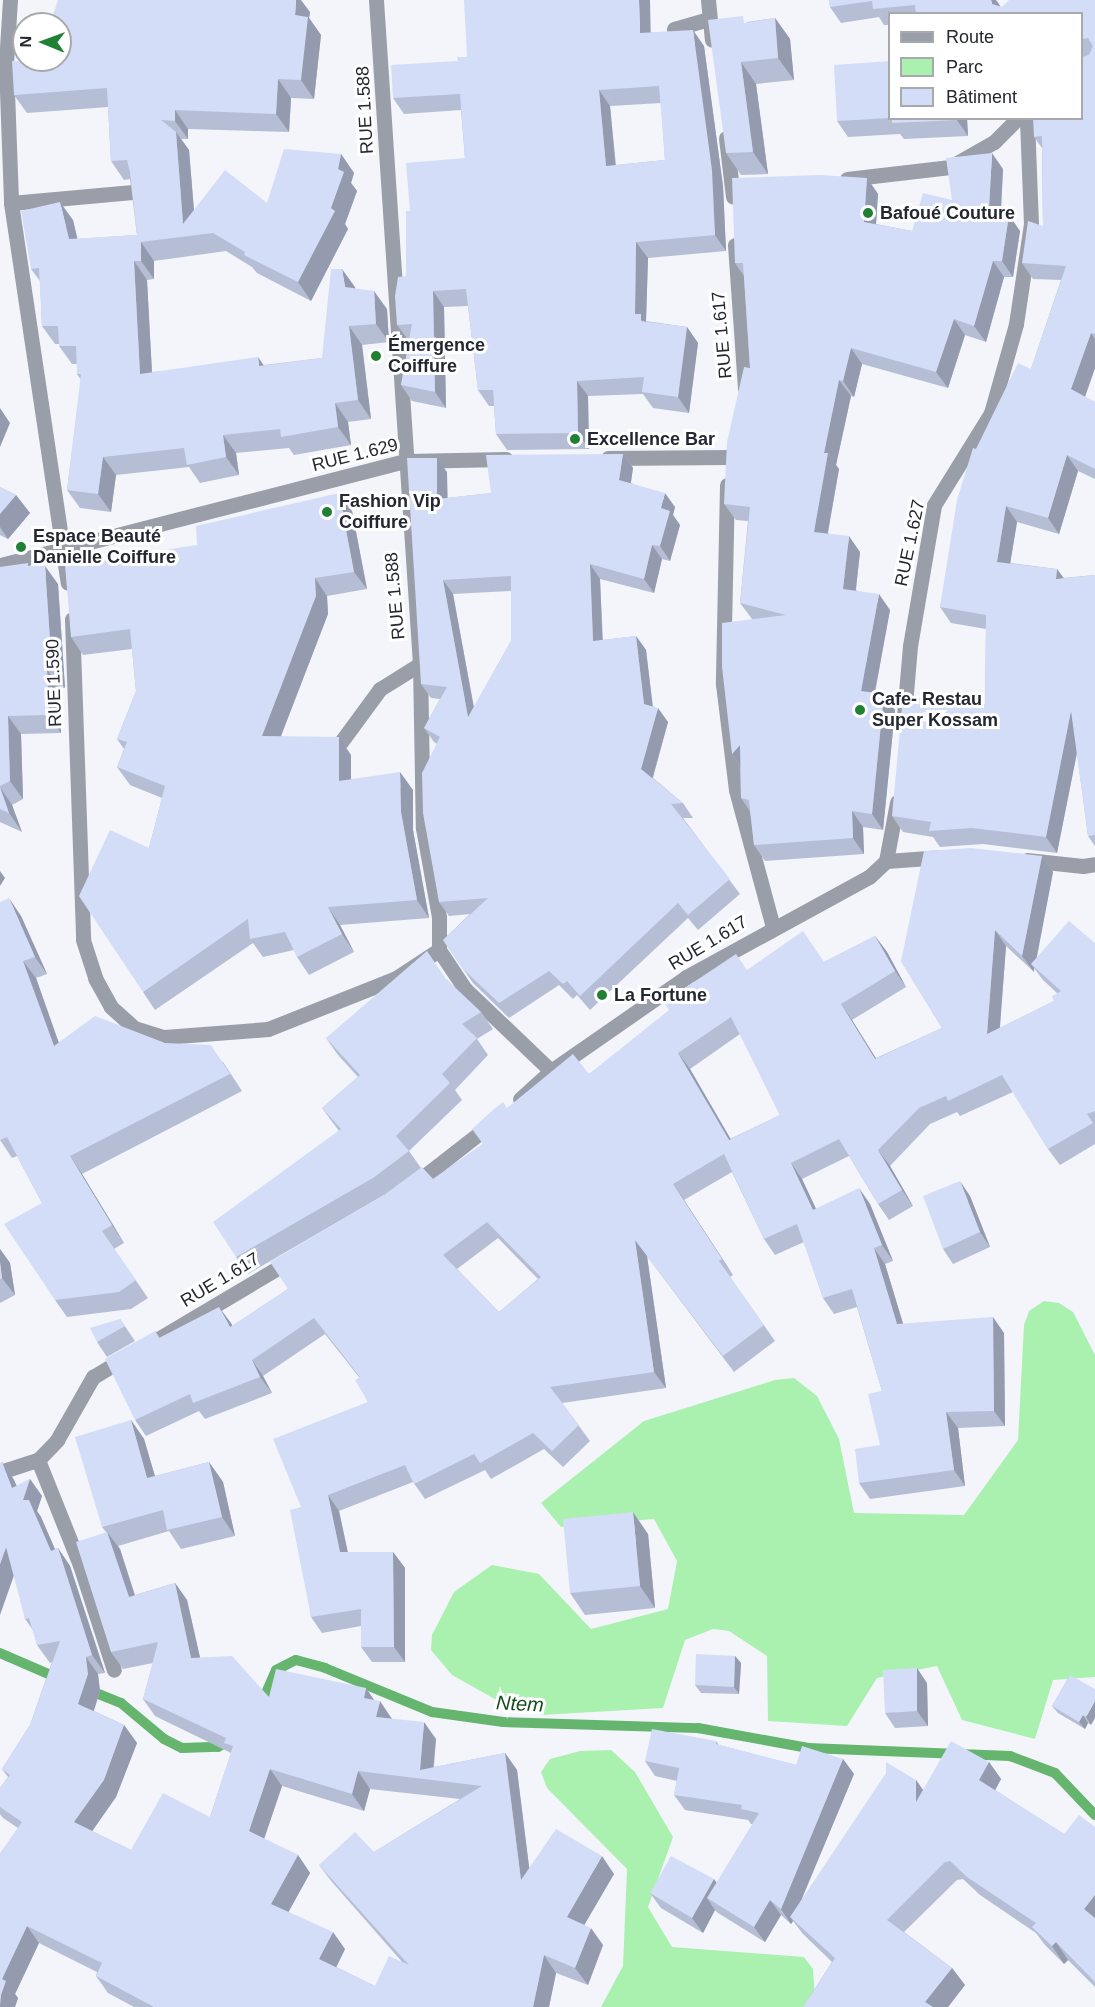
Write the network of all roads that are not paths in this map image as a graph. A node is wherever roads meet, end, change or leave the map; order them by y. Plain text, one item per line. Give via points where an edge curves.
1 (10, 0) edge
2 (376, 0) edge
3 (708, 0) edge
4 (709, 19) junction
5 (674, 29) edge
6 (714, 52) edge
7 (724, 120) edge
8 (1016, 120) edge
9 (1027, 120) edge
10 (4, 161) edge
11 (828, 180) edge
12 (133, 192) edge
13 (11, 203) junction
14 (741, 405) edge
15 (734, 436) edge
16 (729, 457) junction
17 (597, 458) edge
18 (525, 459) edge
19 (406, 461) junction
20 (63, 547) junction
21 (0, 566) edge
22 (420, 664) junction
23 (903, 728) edge
24 (341, 742) edge
25 (898, 787) edge
26 (961, 855) edge
27 (1016, 858) edge
28 (886, 861) junction
29 (1095, 864) edge
30 (773, 927) junction
31 (439, 950) junction
32 (551, 1071) junction
33 (399, 1196) edge
34 (308, 1251) edge
35 (38, 1460) junction
36 (0, 1472) edge
37 (114, 1670) edge

1 - 10 street, RUE 1.590
2 - 19 street, RUE 1.588
3 - 4 street
4 - 5 street
4 - 6 street
7 - 14 street, RUE 1.617 via 739,184 734,223 739,335 746,385
8 - 11 street via 993,142 950,167
9 - 23 street, RUE 1.627 via 1032,224 1016,324 991,413 934,505 910,646
10 - 13 street, RUE 1.590
12 - 13 street
13 - 20 street, RUE 1.590
15 - 16 street, RUE 1.617
16 - 17 street
16 - 30 street, RUE 1.617 via 723,684 736,790
18 - 19 street, RUE 1.629
19 - 20 street, RUE 1.629
19 - 22 street, RUE 1.588
20 - 21 street, RUE 1.629
20 - 31 street, RUE 1.590 via 72,613 83,940 95,978 111,1007 134,1028 164,1037 268,1029 396,978
22 - 24 street via 380,689
22 - 31 street, RUE 1.588 via 423,828 438,917
25 - 28 street
26 - 28 street
27 - 29 street via 1083,867
28 - 30 street via 869,878
30 - 32 street, RUE 1.617 via 686,977
31 - 32 street via 465,989
32 - 33 street, RUE 1.617
34 - 35 street, RUE 1.617 via 93,1377 57,1440
35 - 36 street
35 - 37 street via 80,1565

